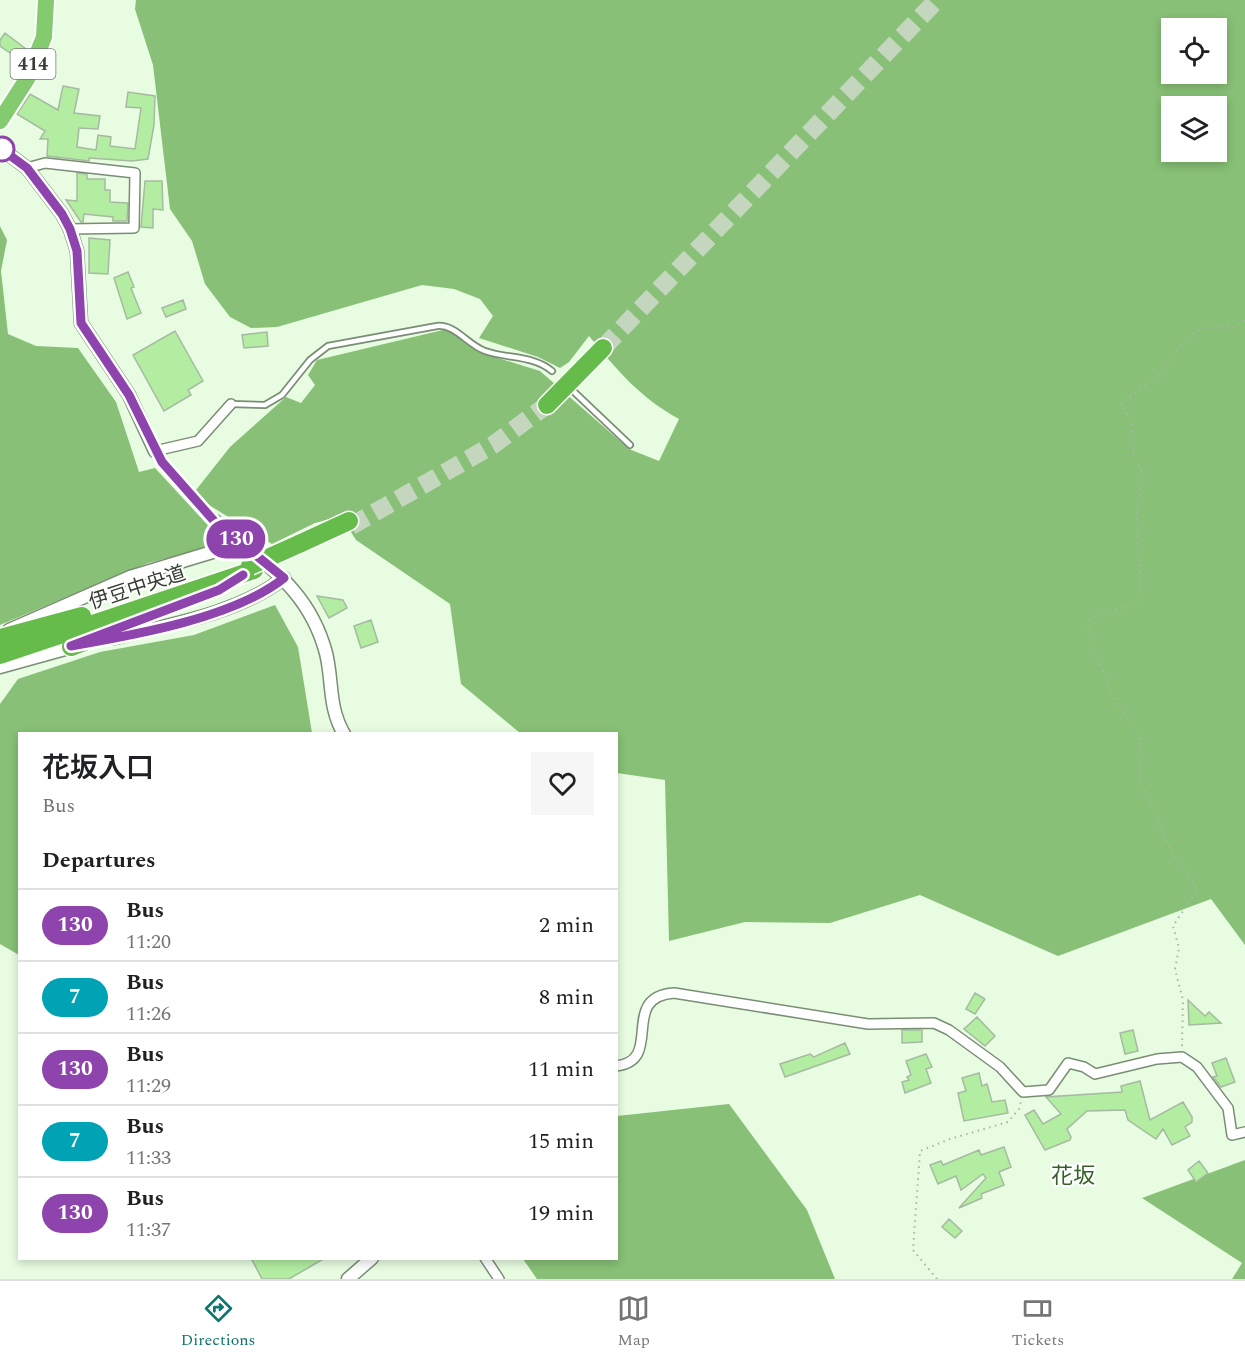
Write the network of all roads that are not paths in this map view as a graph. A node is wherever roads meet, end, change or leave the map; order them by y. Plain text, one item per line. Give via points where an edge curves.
1 (46, 0) edge
2 (0, 121) edge
3 (0, 148) edge
4 (27, 168) junction
5 (70, 229) junction
6 (600, 345) tunnel mouth
7 (552, 371) dead end
8 (570, 388) dead end
9 (544, 403) tunnel mouth
10 (231, 404) joint
11 (630, 446) dead end
12 (155, 451) junction
13 (215, 522) joint
14 (350, 524) tunnel mouth
15 (232, 537) junction
16 (249, 570) junction
17 (284, 578) junction
18 (162, 596) junction
19 (0, 636) edge
20 (71, 646) junction
21 (0, 648) edge
22 (0, 655) edge
23 (0, 667) edge
24 (343, 732) edge
25 (618, 1065) edge
26 (1245, 1132) edge
27 (370, 1260) edge
28 (486, 1260) edge
29 (348, 1279) edge
30 (499, 1279) edge

1 - 2 highway, 414 via 44,37 27,79
3 - 4 street
4 - 5 street
4 - 5 street via 45,163 135,173 134,228
5 - 12 street via 77,251 81,323 129,395
6 - 9 highway
7 - 10 lane via 532,360 485,351 445,325 328,346 310,360 282,394 265,405
8 - 11 lane
10 - 12 street via 198,441
12 - 13 street
13 - 15 street
14 - 16 highway, 伊豆中央道, bridge
15 - 17 street
15 - 19 street via 219,550 130,577 25,621
16 - 18 highway, 伊豆中央道
16 - 20 highway via 219,590
16 - 22 highway, 伊豆中央道
17 - 20 street via 202,616
17 - 24 street via 308,609 321,639 327,656 332,707
18 - 19 highway
18 - 21 highway, 伊豆中央道
20 - 23 street
25 - 26 street via 638,1055 646,1007 658,996 674,993 868,1024 934,1023 1000,1067 1023,1092 1049,1090 1068,1063 1095,1074 1182,1057 1197,1066 1227,1108 1232,1135
27 - 29 street
28 - 30 street

